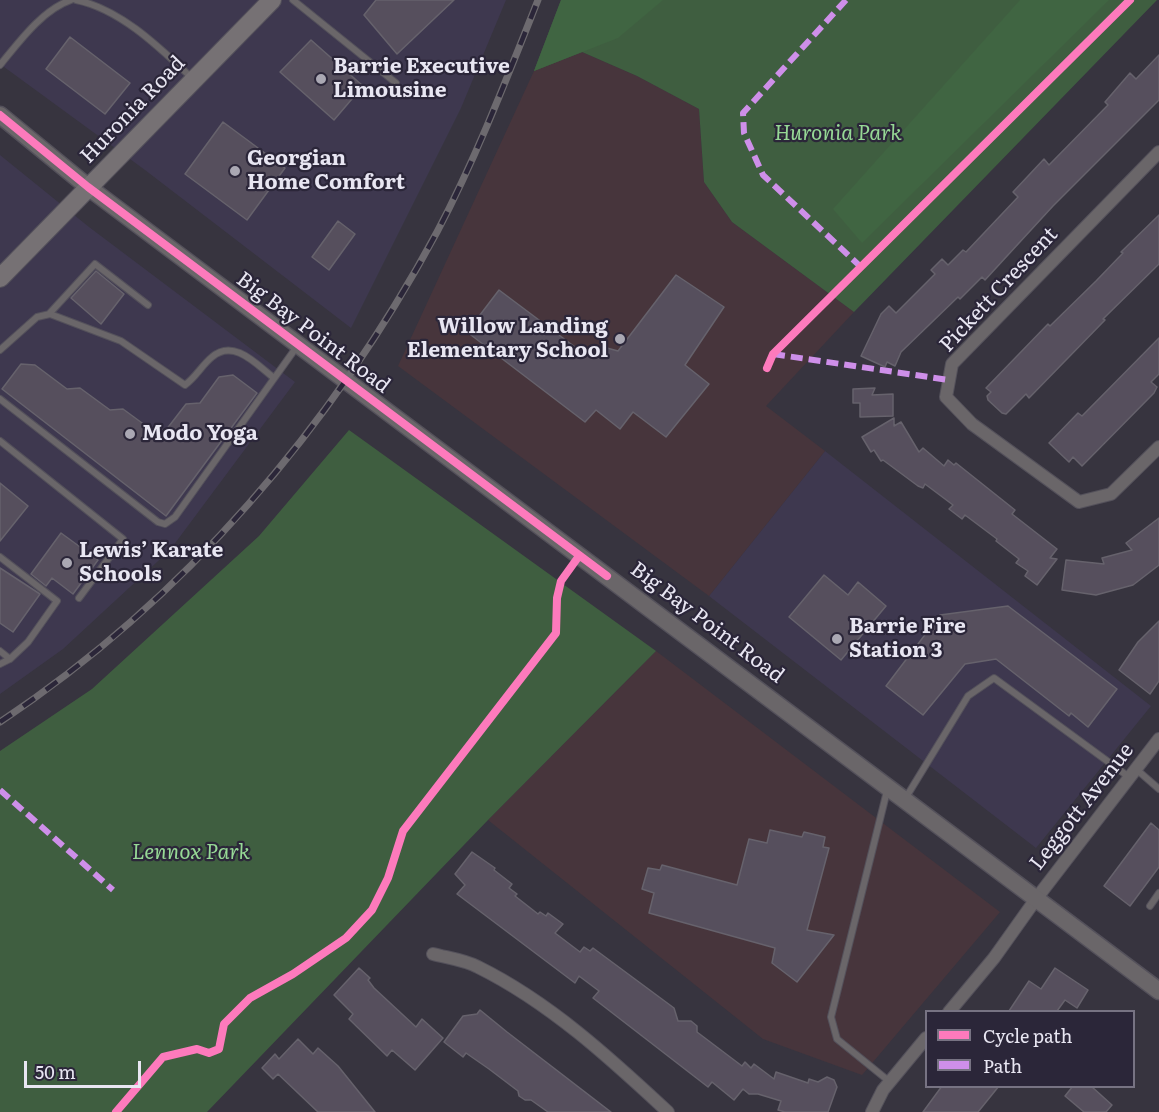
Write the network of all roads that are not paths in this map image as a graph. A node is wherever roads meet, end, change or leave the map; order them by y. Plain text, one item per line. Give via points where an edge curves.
1 (71, 0) edge
2 (76, 0) edge
3 (272, 0) edge
4 (293, 0) edge
5 (0, 65) edge
6 (194, 80) junction
7 (396, 83) dead end
8 (0, 115) edge
9 (1159, 152) edge
10 (88, 188) junction
11 (0, 278) edge
12 (148, 305) dead end
13 (49, 314) junction
14 (298, 345) junction
15 (0, 350) edge
16 (274, 378) junction
17 (0, 399) edge
18 (0, 441) edge
19 (1159, 447) edge
20 (0, 557) edge
21 (79, 598) dead end
22 (0, 651) edge
23 (10, 659) junction
24 (0, 664) edge
25 (1159, 739) edge
26 (1133, 773) junction
27 (888, 788) junction
28 (1159, 789) edge
29 (904, 800) junction
30 (1159, 893) edge
31 (1036, 899) junction
32 (1150, 906) dead end
33 (434, 954) dead end
34 (1159, 991) edge
35 (950, 1010) edge
36 (925, 1040) edge
37 (890, 1082) junction
38 (668, 1112) edge
39 (872, 1112) edge

1 - 5 lane via 36,24
2 - 6 lane via 120,20 163,51
3 - 6 main road, Huronia Road
4 - 7 lane
6 - 10 main road, Huronia Road
8 - 10 street, Big Bay Point Road
9 - 19 street, Pickett Crescent via 952,364 946,397 972,424 1079,502 1111,495
10 - 11 main road, Huronia Road
10 - 14 street, Big Bay Point Road
12 - 13 lane via 95,264
13 - 15 lane via 37,317
13 - 16 lane via 121,341 185,385 213,356 228,350 242,353
14 - 16 lane
14 - 27 street, Big Bay Point Road
16 - 17 lane via 175,517 165,524
18 - 21 lane via 123,539
20 - 23 lane via 57,601 28,642
22 - 23 lane
23 - 24 lane
25 - 26 street, Leggott Avenue
26 - 28 lane
26 - 29 lane via 993,678 968,696
26 - 31 street, Leggott Avenue
27 - 29 street, Big Bay Point Road
27 - 37 lane via 831,1017 837,1038
29 - 31 street, Big Bay Point Road
30 - 32 lane
31 - 34 street, Big Bay Point Road
31 - 35 street, Leggott Avenue
33 - 38 street via 476,966 538,1003 609,1057
36 - 37 street
37 - 39 street

